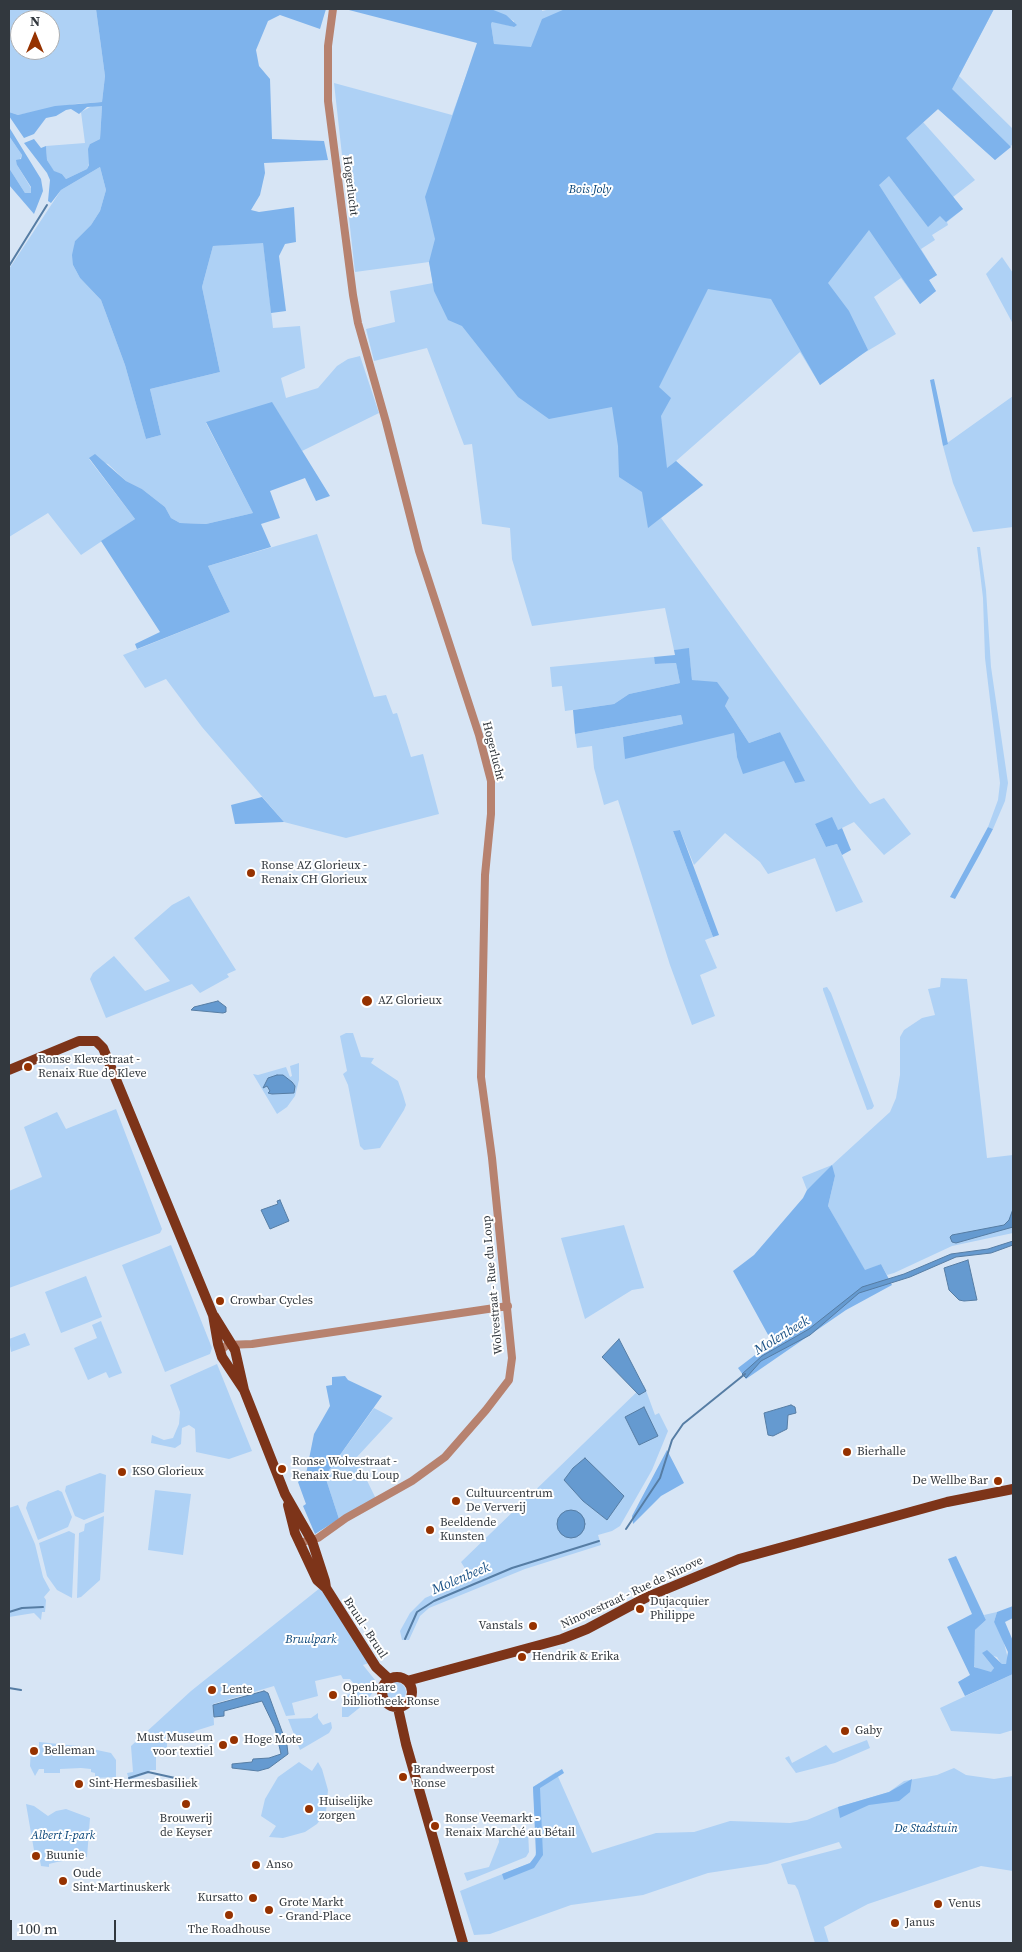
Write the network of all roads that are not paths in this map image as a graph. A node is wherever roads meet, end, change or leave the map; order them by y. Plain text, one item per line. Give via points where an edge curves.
1 (333, 9) edge
2 (9, 1070) edge
3 (484, 1097) joint
4 (508, 1306) junction
5 (213, 1315) junction
6 (232, 1345) junction
7 (220, 1351) junction
8 (237, 1356) junction
9 (224, 1361) junction
10 (244, 1390) junction
11 (1013, 1489) edge
12 (285, 1494) junction
13 (312, 1541) junction
14 (299, 1543) junction
15 (326, 1588) junction
16 (389, 1680) junction
17 (407, 1681) junction
18 (398, 1708) junction
19 (463, 1943) edge

1 - 3 street, Hogerlucht via 328,46 328,101 353,295 419,551 491,781 482,952 481,1077
2 - 5 main road via 73,1043 90,1040 100,1045 112,1065
3 - 4 street, Wolvestraat - Rue du Loup
4 - 6 street
4 - 13 street, Wolvestraat - Rue du Loup via 511,1373 486,1410 430,1469
5 - 6 main road
5 - 7 main road
6 - 7 street via 226,1345
6 - 8 main road
7 - 9 main road
8 - 9 street via 231,1361
8 - 10 main road
9 - 10 main road
10 - 12 main road
11 - 17 main road, Ninovestraat - Rue de Ninove via 947,1502 739,1559 647,1597 562,1640
12 - 13 main road
12 - 14 main road
13 - 14 street, Wolvestraat - Rue du Loup
13 - 15 main road
14 - 15 main road via 317,1580
15 - 16 main road, Bruul - Bruul via 376,1667
16 - 17 main road via 399,1677
16 - 18 main road via 382,1688 383,1698
17 - 18 main road via 412,1696 407,1704
18 - 19 main road

